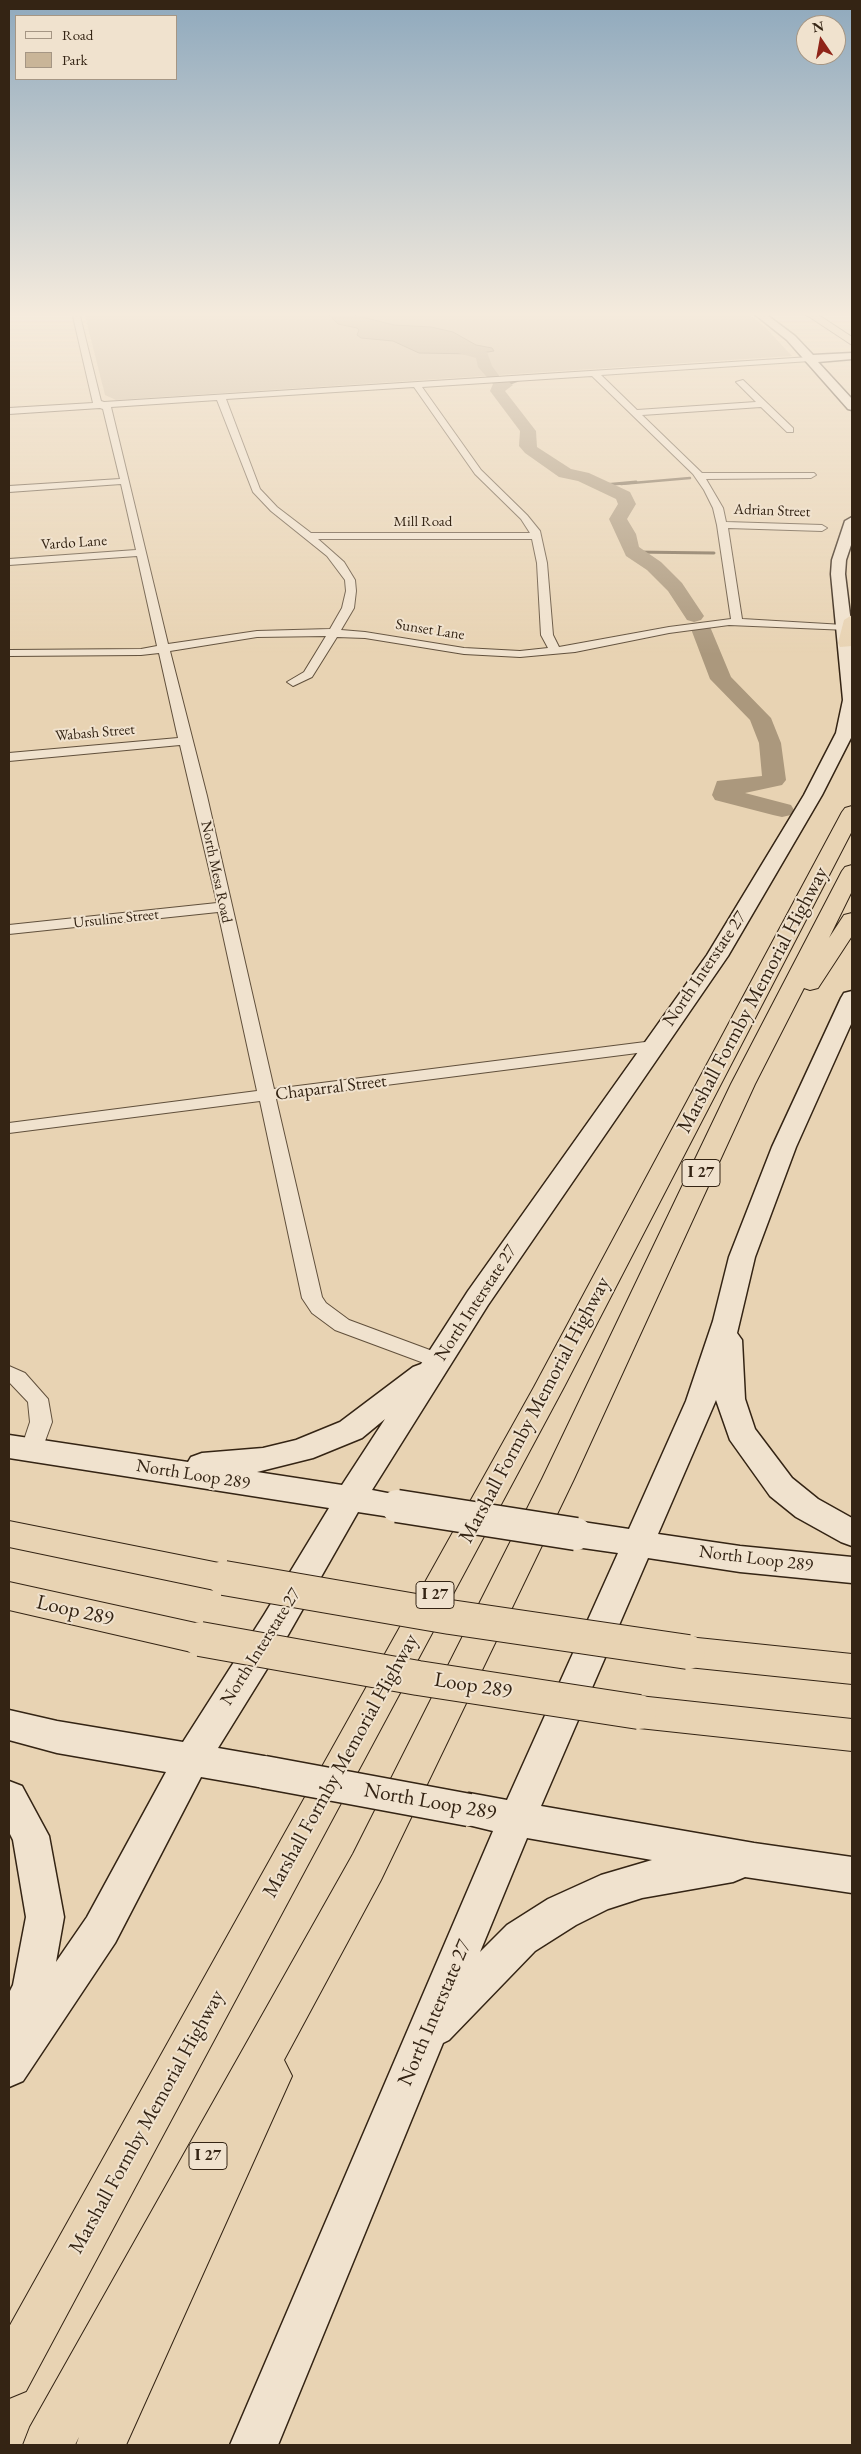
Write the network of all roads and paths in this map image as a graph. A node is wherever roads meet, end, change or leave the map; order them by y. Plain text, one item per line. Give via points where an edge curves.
1 (112, 427) edge
2 (232, 427) edge
3 (446, 427) edge
4 (649, 427) edge
5 (786, 427) edge
6 (790, 430) dead end
7 (811, 475) dead end
8 (699, 476) junction
9 (125, 481) junction
10 (9, 483) edge
11 (27, 488) junction
12 (9, 489) edge
13 (852, 521) edge
14 (722, 525) junction
15 (822, 528) dead end
16 (309, 536) junction
17 (536, 536) junction
18 (142, 553) junction
19 (9, 562) edge
20 (737, 621) junction
21 (847, 630) edge
22 (332, 632) junction
23 (163, 649) junction
24 (554, 651) junction
25 (9, 653) edge
26 (293, 682) dead end
27 (185, 741) junction
28 (9, 757) edge
29 (850, 813) edge
30 (852, 871) edge
31 (223, 907) junction
32 (852, 920) edge
33 (9, 930) edge
34 (852, 998) edge
35 (653, 1046) junction
36 (742, 1084) junction
37 (265, 1096) junction
38 (9, 1128) edge
39 (727, 1321) junction
40 (439, 1361) junction
41 (9, 1374) edge
42 (20, 1447) edge
43 (126, 1465) junction
44 (350, 1499) junction
45 (852, 1533) edge
46 (9, 1534) edge
47 (640, 1543) junction
48 (852, 1570) edge
49 (9, 1596) edge
50 (852, 1669) edge
51 (9, 1725) edge
52 (852, 1735) edge
53 (191, 1761) junction
54 (9, 1798) edge
55 (517, 1818) junction
56 (754, 1861) junction
57 (367, 1867) junction
58 (852, 1875) edge
59 (9, 2035) edge
60 (424, 2038) junction
61 (9, 2067) edge
62 (9, 2374) edge
63 (48, 2445) edge
64 (100, 2445) edge
65 (254, 2445) edge

1 - 9 street, North Mesa Road
2 - 16 street via 256,490 274,509
3 - 17 street via 478,472 531,525
4 - 8 street
5 - 6 street
7 - 8 street
8 - 14 street via 718,508
9 - 11 street
9 - 18 street, North Mesa Road
10 - 11 street
11 - 12 street
13 - 21 main road, North Interstate 27 via 839,560 838,574
14 - 15 street, Adrian Street
14 - 20 street
16 - 17 street, Mill Road
16 - 22 street via 340,564 350,580 348,608
17 - 24 street via 542,563 547,634
18 - 19 street, Vardo Lane
18 - 23 street, North Mesa Road
20 - 21 street, Sunset Lane
20 - 24 street, Sunset Lane
21 - 35 main road, North Interstate 27 via 852,700 839,747 717,956
22 - 23 street, Sunset Lane via 257,634
22 - 24 street, Sunset Lane via 365,634 488,654
22 - 26 street via 308,674
23 - 25 street, Sunset Lane
23 - 27 street, North Mesa Road
27 - 28 street, Wabash Street
27 - 31 street, North Mesa Road
29 - 62 highway, Marshall Formby Memorial Highway / I 27 via 549,1386
30 - 36 highway, Marshall Formby Memorial Highway / I 27
31 - 33 street, Ursuline Street
31 - 37 street, North Mesa Road
32 - 36 highway
34 - 39 main road, North Interstate 27 via 769,1184 742,1257
35 - 37 street, Chaparral Street
35 - 40 main road, North Interstate 27 via 483,1290
36 - 57 highway, Marshall Formby Memorial Highway / I 27 via 558,1478
37 - 38 street, Chaparral Street
37 - 40 street, North Mesa Road via 312,1298 319,1308 342,1325
39 - 45 main road via 730,1399 741,1432 781,1487 807,1508
39 - 47 main road, North Interstate 27 via 701,1401
40 - 43 main road via 351,1430 302,1450 263,1460 216,1466
40 - 44 main road, North Interstate 27
41 - 42 street via 18,1378 38,1398 41,1422
42 - 43 main road, North Loop 289
43 - 44 main road, North Loop 289
44 - 47 main road, North Loop 289, bridge
44 - 53 main road, North Interstate 27
46 - 50 highway, bridge via 224,1578 450,1617 688,1652
47 - 48 main road, North Loop 289 via 740,1559
47 - 55 main road, North Interstate 27
49 - 52 highway, Loop 289, bridge via 200,1639 418,1678 639,1712
51 - 53 main road, North Loop 289 via 57,1738
53 - 55 main road, North Loop 289, bridge
53 - 61 main road, North Interstate 27 via 101,1930
54 - 59 main road via 31,1836 45,1917 32,1989
55 - 56 main road, North Loop 289
55 - 60 main road, North Interstate 27
56 - 58 main road, North Loop 289
56 - 60 main road via 642,1880 601,1893 562,1912 521,1938
57 - 63 highway, Marshall Formby Memorial Highway / I 27
57 - 64 highway
60 - 65 main road, North Interstate 27

